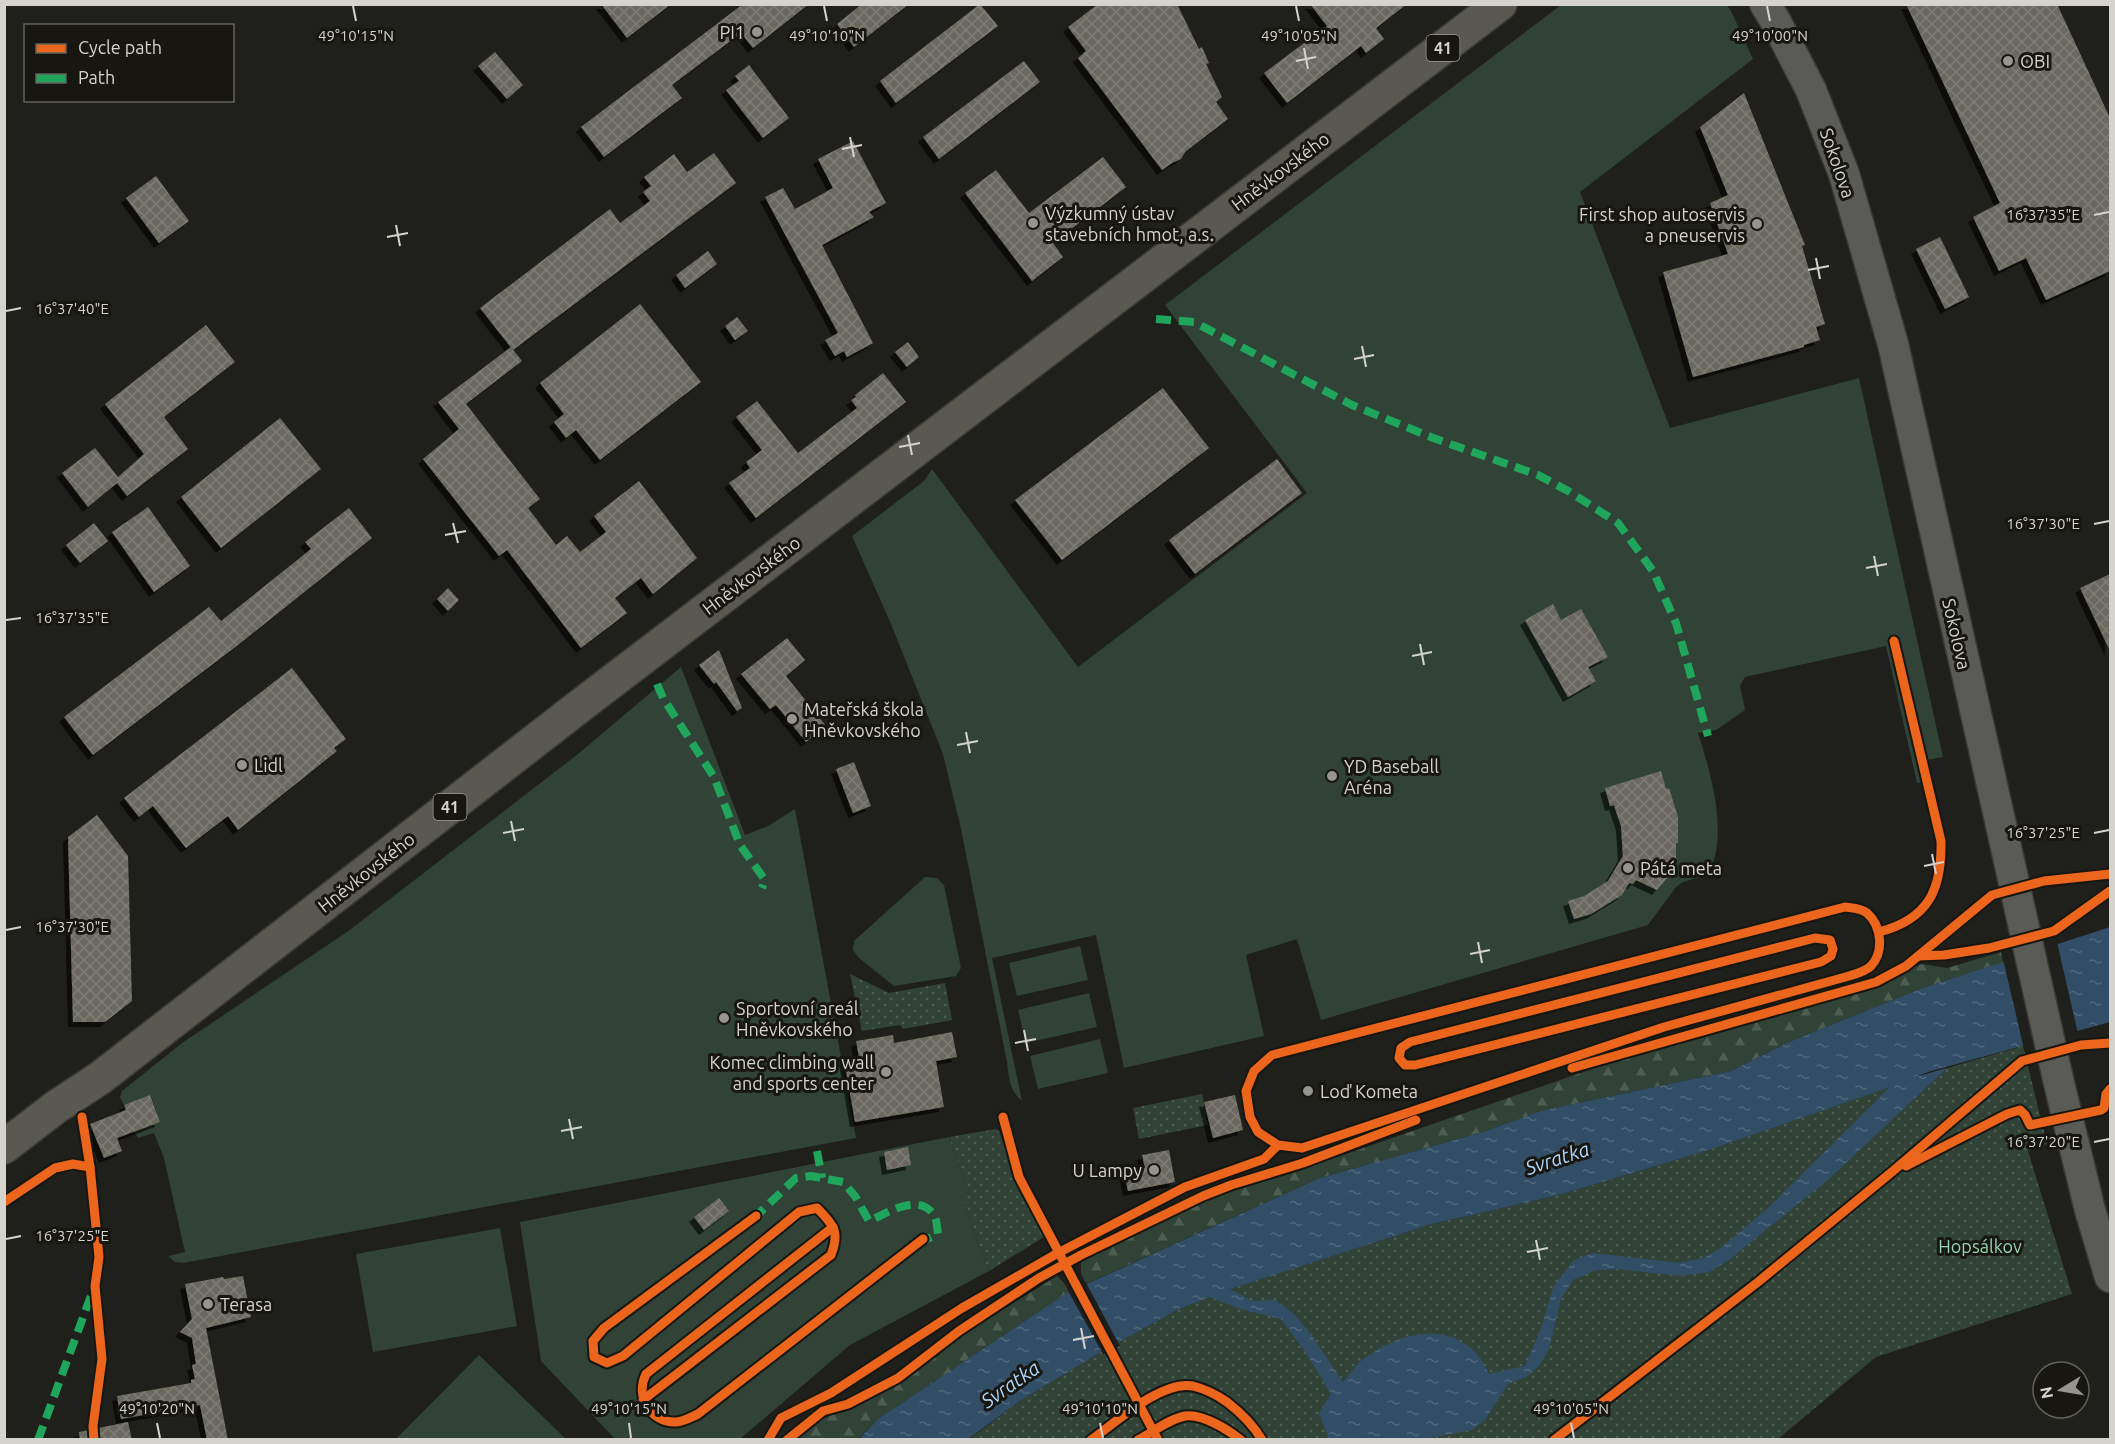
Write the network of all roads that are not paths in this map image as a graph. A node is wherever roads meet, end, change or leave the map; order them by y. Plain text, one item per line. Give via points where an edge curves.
1 (1500, 4) edge
2 (1770, 10) edge
3 (4, 1147) edge
4 (2110, 1277) edge

1 - 3 main road, Hněvkovského / 41 via 100,1078
2 - 4 street, Sokolova via 1811,90 1844,174 1893,344 2058,1079

